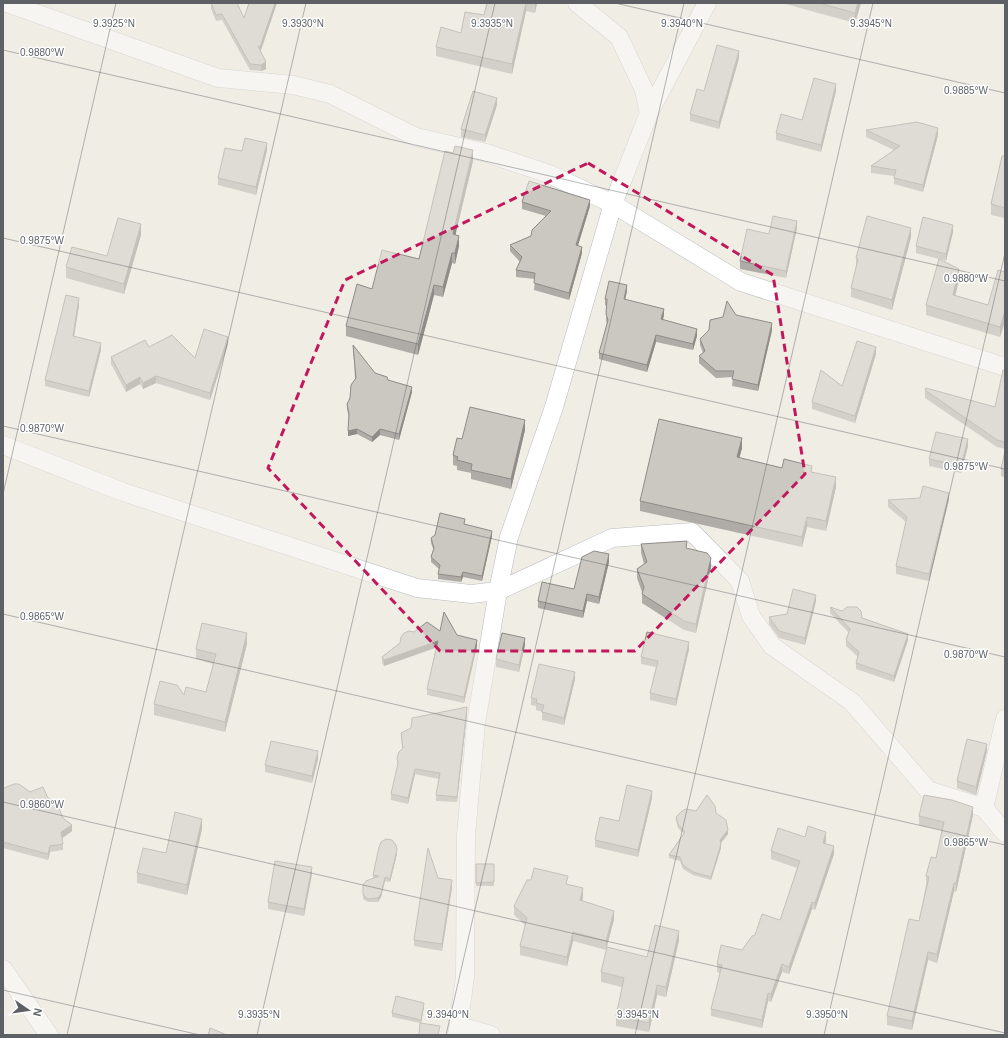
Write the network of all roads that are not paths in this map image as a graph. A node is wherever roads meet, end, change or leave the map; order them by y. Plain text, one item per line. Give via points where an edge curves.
1 (7, 3) edge
2 (576, 3) edge
3 (707, 3) edge
4 (649, 113) junction
5 (613, 204) junction
6 (1005, 367) edge
7 (3, 445) edge
8 (498, 591) junction
9 (1005, 719) edge
10 (984, 808) junction
11 (1005, 832) edge
12 (3, 969) edge
13 (458, 1031) edge
14 (49, 1035) edge
15 (491, 1035) edge

1 - 5 street via 218,78 293,85 330,94 416,137 486,153 549,174
2 - 4 street via 620,37 644,90
3 - 4 street
4 - 5 street
5 - 6 street via 741,282
5 - 8 street via 554,407 509,537
7 - 8 street via 123,492 417,588 471,594
8 - 10 street via 612,538 692,532 740,581 751,616 772,646 852,702 928,790
8 - 13 street via 476,723 466,835 464,977
9 - 10 street
10 - 11 street
12 - 14 street
13 - 15 street

